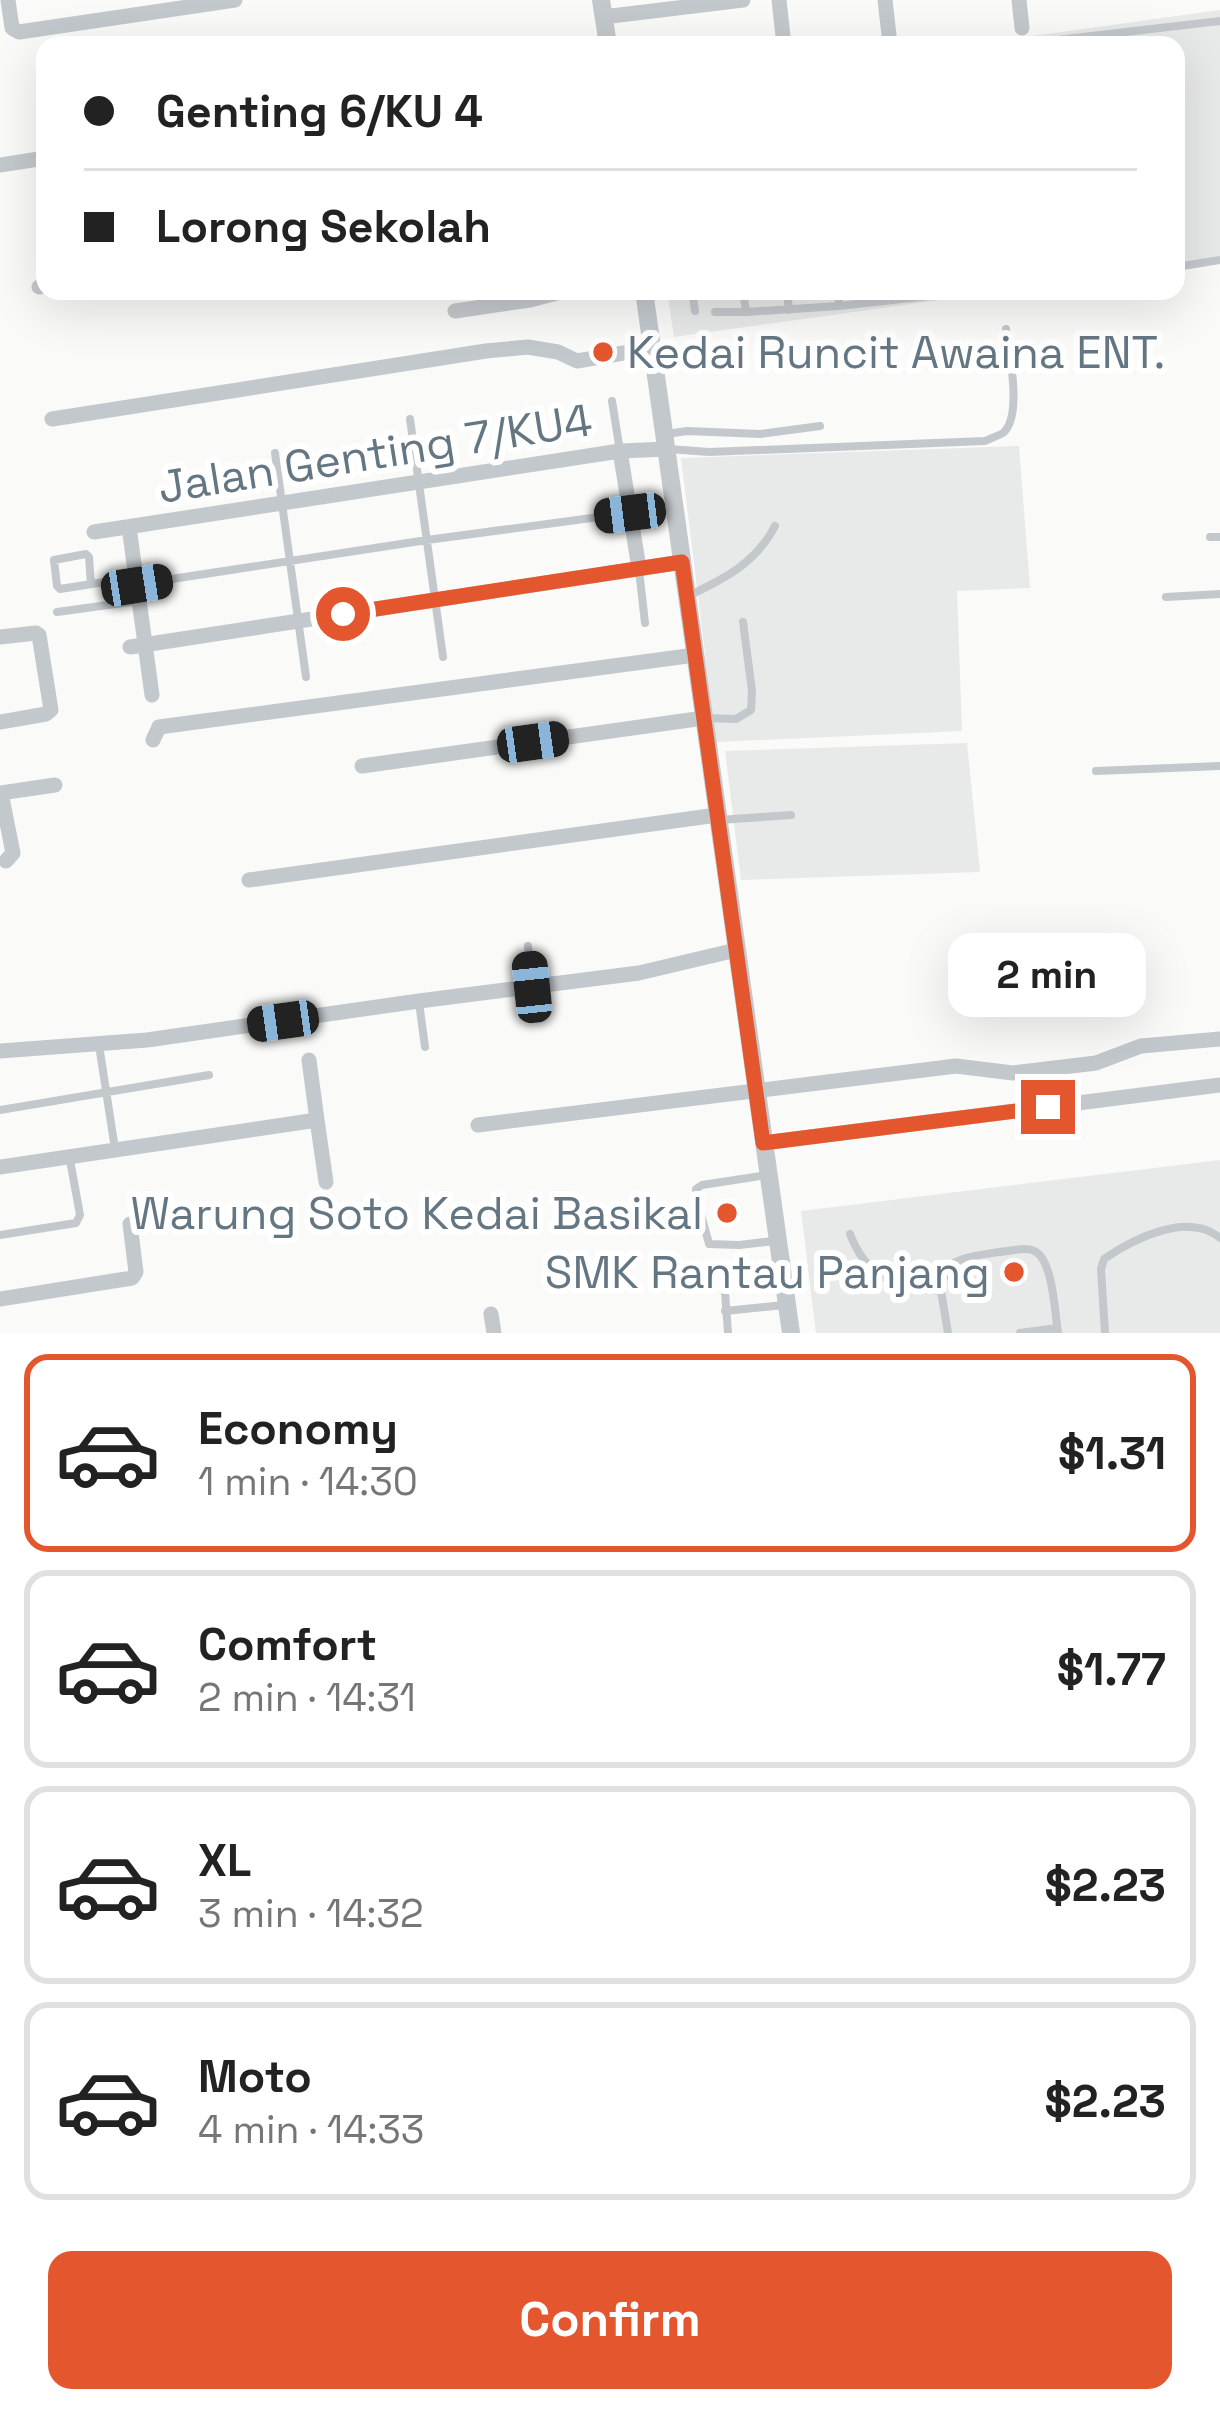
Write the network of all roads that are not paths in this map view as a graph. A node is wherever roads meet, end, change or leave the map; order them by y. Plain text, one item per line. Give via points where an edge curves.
1 (8, 0) edge
2 (235, 0) edge
3 (742, 0) edge
4 (779, 0) edge
5 (885, 0) edge
6 (1019, 0) edge
7 (188, 3) edge
8 (645, 6) edge
9 (602, 8) edge
10 (1220, 21) edge
11 (1022, 28) dead end
12 (783, 36) edge
13 (889, 36) edge
14 (1091, 36) edge
15 (36, 159) edge
16 (0, 165) edge
17 (1220, 260) edge
18 (1185, 266) edge
19 (530, 300) edge
20 (645, 300) edge
21 (693, 300) edge
22 (744, 300) edge
23 (788, 300) edge
24 (839, 300) edge
25 (893, 300) edge
26 (839, 306) junction
27 (789, 310) junction
28 (455, 311) dead end
29 (695, 311) dead end
30 (715, 312) dead end
31 (746, 312) junction
32 (1006, 329) dead end
33 (652, 348) junction
34 (612, 401) dead end
35 (52, 419) dead end
36 (410, 419) dead end
37 (820, 426) dead end
38 (667, 441) junction
39 (620, 452) junction
40 (275, 453) dead end
41 (419, 481) junction
42 (283, 502) junction
43 (630, 513) junction
44 (775, 526) dead end
45 (129, 527) junction
46 (94, 532) dead end
47 (427, 540) junction
48 (290, 561) junction
49 (682, 562) junction
50 (639, 568) junction
51 (91, 584) junction
52 (137, 587) junction
53 (1220, 594) edge
54 (687, 596) junction
55 (1166, 597) dead end
56 (436, 600) junction
57 (57, 612) dead end
58 (296, 621) junction
59 (743, 622) dead end
60 (645, 623) dead end
61 (0, 637) edge
62 (138, 646) junction
63 (695, 655) junction
64 (443, 657) dead end
65 (306, 677) dead end
66 (152, 694) dead end
67 (704, 718) junction
68 (0, 722) edge
69 (153, 740) dead end
70 (362, 766) dead end
71 (1220, 766) edge
72 (1096, 772) dead end
73 (55, 785) dead end
74 (1, 793) edge
75 (791, 815) dead end
76 (718, 817) junction
77 (6, 861) dead end
78 (249, 880) dead end
79 (528, 946) dead end
80 (736, 950) junction
81 (532, 987) junction
82 (419, 1000) junction
83 (1220, 1039) edge
84 (99, 1043) junction
85 (425, 1047) dead end
86 (0, 1051) edge
87 (309, 1060) dead end
88 (209, 1075) dead end
89 (1220, 1085) edge
90 (756, 1089) junction
91 (107, 1092) junction
92 (0, 1110) edge
93 (317, 1120) junction
94 (478, 1124) dead end
95 (763, 1143) junction
96 (115, 1150) junction
97 (69, 1155) junction
98 (0, 1167) edge
99 (768, 1175) junction
100 (326, 1182) dead end
101 (700, 1216) junction
102 (130, 1224) dead end
103 (580, 1224) dead end
104 (850, 1234) dead end
105 (0, 1235) edge
106 (1220, 1238) edge
107 (777, 1240) junction
108 (724, 1278) dead end
109 (941, 1291) junction
110 (0, 1299) edge
111 (787, 1305) junction
112 (725, 1311) junction
113 (491, 1314) dead end
114 (1057, 1331) edge
115 (494, 1333) edge
116 (728, 1333) edge
117 (791, 1333) edge
118 (948, 1333) edge
119 (1020, 1333) edge
120 (1105, 1333) edge

1 - 7 street via 12,28 20,32
2 - 7 street
3 - 8 street
4 - 12 street
5 - 13 street
6 - 11 street
8 - 9 street
10 - 14 lane
15 - 16 street
17 - 18 lane
19 - 28 street
20 - 33 street
21 - 29 lane
22 - 31 lane
23 - 27 lane
24 - 26 lane
25 - 26 lane
26 - 27 lane
27 - 31 lane
30 - 31 lane
32 - 38 lane via 1013,419 985,441 709,452
33 - 35 street via 577,361 528,347 487,351
33 - 38 street
34 - 39 lane
36 - 41 lane
37 - 38 lane via 687,431
38 - 39 street, Jalan Genting 7/KU4
38 - 49 street
39 - 41 street, Jalan Genting 7/KU4
39 - 43 street
40 - 42 lane
41 - 42 street, Jalan Genting 7/KU4
41 - 47 lane
42 - 45 street, Jalan Genting 7/KU4
42 - 48 lane
43 - 47 lane
43 - 50 street
44 - 54 lane via 748,563
45 - 46 street, Jalan Genting 7/KU4
45 - 52 street
47 - 48 lane
47 - 56 lane
48 - 52 lane
48 - 58 lane
49 - 50 street
49 - 54 street
50 - 56 street
50 - 60 lane
51 - 51 lane via 60,589 54,560 86,554
51 - 52 lane
52 - 57 lane
52 - 62 street
53 - 55 lane
54 - 63 street
56 - 58 street
56 - 64 lane
58 - 62 street
58 - 65 lane
59 - 67 lane via 752,710 736,719
61 - 68 street via 39,635 51,710
62 - 66 street
63 - 67 street
63 - 69 street via 159,727
67 - 70 street
67 - 76 street
71 - 72 lane
73 - 74 street
74 - 77 street via 14,853
75 - 76 lane
76 - 78 street
76 - 80 street
79 - 81 lane
80 - 81 street via 639,974
80 - 90 street
81 - 82 street
82 - 84 street
82 - 85 lane
83 - 90 street via 1013,1072 956,1066
84 - 86 street
84 - 91 lane
87 - 93 street
88 - 91 lane
89 - 95 street
90 - 94 street
90 - 95 street
91 - 92 lane
91 - 96 lane
93 - 96 street
93 - 100 street
95 - 99 street
96 - 97 street
97 - 98 street
97 - 105 lane via 76,1223
99 - 101 lane via 702,1185
99 - 107 street
101 - 103 lane
101 - 107 lane via 709,1244
102 - 110 street via 132,1278
104 - 109 lane via 877,1275
106 - 120 lane via 1179,1228 1104,1259
107 - 111 street
108 - 112 lane
109 - 114 lane via 955,1261 1035,1251 1044,1260
109 - 118 lane
111 - 112 lane
111 - 117 street
112 - 116 lane
113 - 115 street
114 - 119 lane

